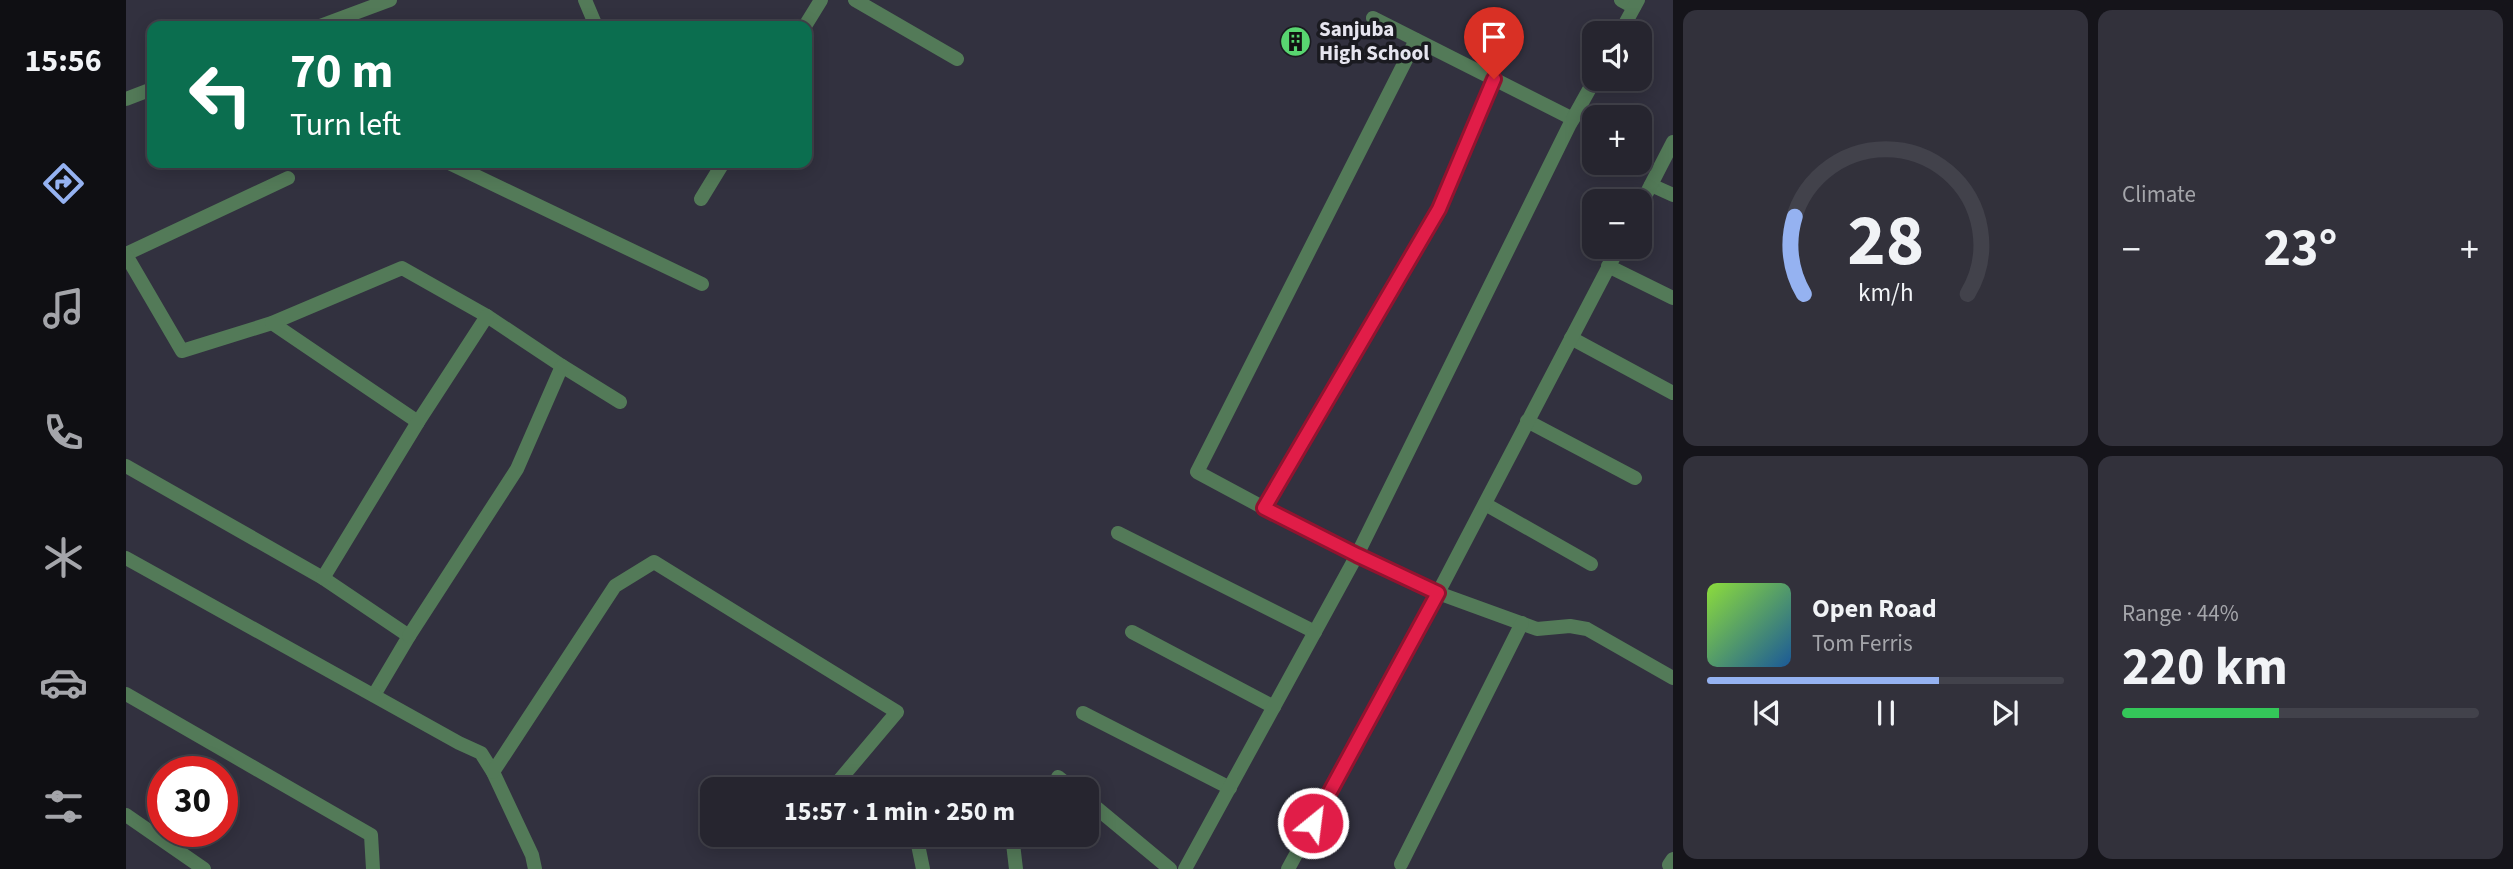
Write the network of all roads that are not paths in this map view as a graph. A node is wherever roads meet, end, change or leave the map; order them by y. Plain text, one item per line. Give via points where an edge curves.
1 (390, 0) edge
2 (585, 0) edge
3 (821, 0) edge
4 (855, 0) edge
5 (1631, 2) edge
6 (1373, 18) dead end
7 (333, 21) edge
8 (594, 21) edge
9 (809, 21) edge
10 (1624, 21) edge
11 (1416, 40) junction
12 (957, 59) dead end
13 (1494, 79) junction
14 (147, 91) edge
15 (1588, 91) edge
16 (126, 99) edge
17 (1573, 119) junction
18 (1673, 142) edge
19 (459, 168) edge
20 (720, 168) edge
21 (288, 178) dead end
22 (1651, 185) junction
23 (1649, 189) edge
24 (1673, 195) edge
25 (701, 199) dead end
26 (126, 254) edge
27 (1612, 259) edge
28 (1608, 266) junction
29 (702, 284) dead end
30 (1673, 298) edge
31 (487, 316) junction
32 (272, 323) junction
33 (1571, 338) junction
34 (562, 366) junction
35 (1673, 393) edge
36 (620, 402) dead end
37 (418, 422) junction
38 (1527, 422) junction
39 (126, 466) edge
40 (1635, 478) dead end
41 (1485, 504) junction
42 (1264, 508) junction
43 (1118, 533) dead end
44 (1357, 555) junction
45 (126, 558) edge
46 (1591, 564) dead end
47 (323, 578) junction
48 (1438, 593) junction
49 (1522, 623) junction
50 (1132, 632) dead end
51 (1315, 632) junction
52 (409, 636) junction
53 (1673, 678) edge
54 (126, 694) edge
55 (374, 695) junction
56 (1274, 707) junction
57 (1083, 713) dead end
58 (493, 772) junction
59 (842, 777) edge
60 (1230, 788) junction
61 (1099, 810) edge
62 (126, 815) edge
63 (918, 847) edge
64 (1013, 847) edge
65 (1401, 864) dead end
66 (205, 869) edge
67 (373, 869) edge
68 (535, 869) edge
69 (923, 869) edge
70 (1016, 869) edge
71 (1170, 869) edge
72 (1185, 869) edge
73 (1288, 869) edge

1 - 7 street
2 - 8 street
3 - 9 street
4 - 12 street
5 - 10 street
6 - 11 street
11 - 13 street
11 - 42 street via 1197,472
13 - 17 street
13 - 42 street via 1439,209
14 - 16 street
15 - 17 street
17 - 44 street
18 - 22 street
19 - 29 street
20 - 25 street
21 - 26 street
22 - 23 street
22 - 24 street
26 - 32 street via 182,351
27 - 28 street
28 - 30 street
28 - 33 street
31 - 32 street via 402,268
31 - 34 street
31 - 37 street
32 - 37 street
33 - 35 street
33 - 38 street
34 - 36 street
34 - 52 street via 517,469
37 - 47 street
38 - 40 street
38 - 41 street
39 - 47 street
41 - 46 street
41 - 48 street
42 - 44 street
43 - 51 street
44 - 48 street
44 - 51 street
45 - 55 street
47 - 52 street
48 - 49 street
48 - 73 street
49 - 53 street via 1537,629 1587,629
49 - 65 street
50 - 56 street
51 - 56 street
52 - 55 street
54 - 67 street via 371,835
55 - 58 street via 481,753
56 - 60 street
57 - 60 street
58 - 59 street via 615,586 654,562 897,712
58 - 68 street
60 - 72 street
61 - 71 street
62 - 66 street
63 - 69 street
64 - 70 street

